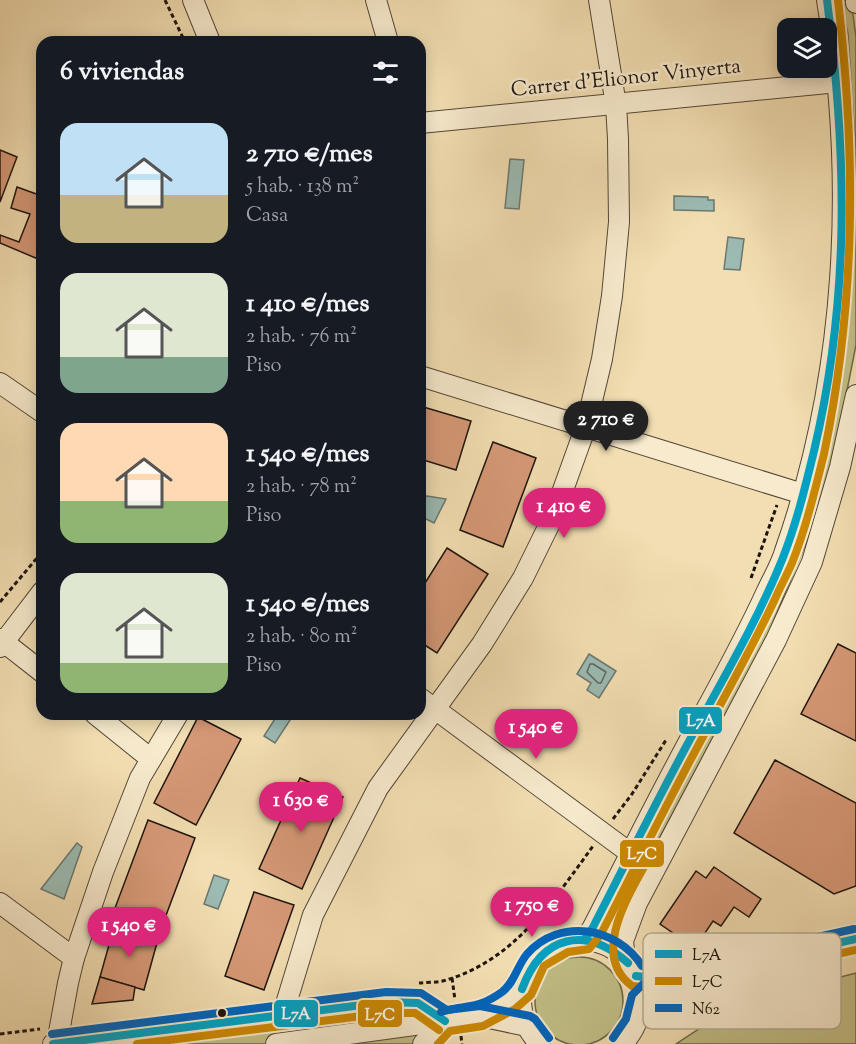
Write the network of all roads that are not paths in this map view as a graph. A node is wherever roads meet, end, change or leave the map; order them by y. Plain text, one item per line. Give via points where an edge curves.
1 (193, 0) edge
2 (376, 0) edge
3 (599, 0) edge
4 (826, 0) edge
5 (208, 36) edge
6 (386, 36) edge
7 (838, 82) junction
8 (616, 105) junction
9 (426, 122) edge
10 (426, 378) edge
11 (0, 383) edge
12 (856, 395) edge
13 (36, 408) edge
14 (586, 426) junction
15 (802, 494) junction
16 (36, 599) edge
17 (1, 643) edge
18 (36, 668) edge
19 (428, 704) edge
20 (102, 720) edge
21 (174, 720) edge
22 (418, 720) edge
23 (151, 759) junction
24 (630, 853) junction
25 (0, 903) edge
26 (856, 939) edge
27 (584, 940) junction
28 (841, 942) edge
29 (74, 958) junction
30 (630, 968) junction
31 (643, 972) edge
32 (522, 989) junction
33 (641, 1000) joint
34 (480, 1016) junction
35 (282, 1017) junction
36 (445, 1021) junction
37 (527, 1026) junction
38 (55, 1044) edge
39 (276, 1044) edge
40 (423, 1044) edge
41 (540, 1044) edge
42 (622, 1044) edge

1 - 5 street
2 - 6 street
3 - 8 street
4 - 7 street
7 - 8 street, Carrer d'Elionor Vinyerta
7 - 15 street via 844,136 846,230 832,371
8 - 9 street, Carrer d'Elionor Vinyerta
8 - 14 street via 619,222 602,359
10 - 14 street
11 - 13 street
12 - 30 street via 812,562 776,640 637,903 623,940
14 - 15 street
14 - 19 street via 554,515 523,578 482,644
15 - 24 street via 785,552 751,627
16 - 17 street
17 - 18 street
19 - 24 street
20 - 23 street
21 - 23 street
22 - 35 street via 378,788 314,915
23 - 29 street via 111,851
24 - 27 street
25 - 29 street
26 - 28 street
27 - 30 street via 606,945
27 - 32 street via 565,942 541,955 529,970
29 - 38 street
30 - 31 street
30 - 33 street
32 - 34 street
32 - 37 street via 521,1011
33 - 42 street via 636,1023
34 - 36 street
34 - 37 street
35 - 36 street via 397,1002 418,1003
35 - 38 street
36 - 39 street
36 - 40 street
37 - 41 street

